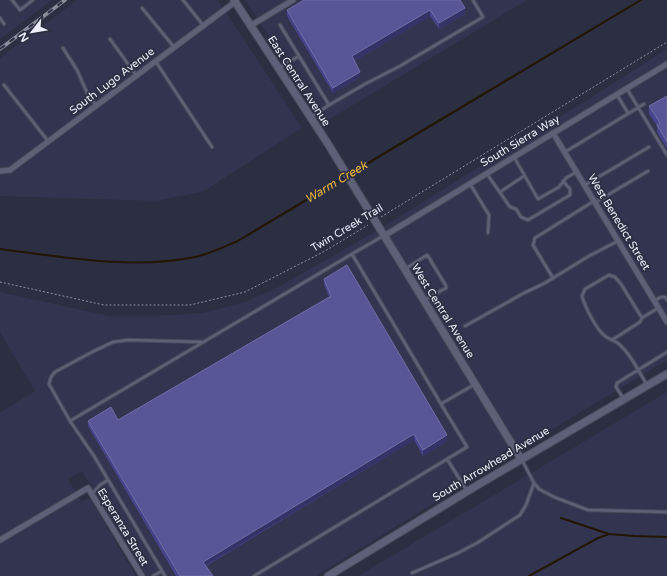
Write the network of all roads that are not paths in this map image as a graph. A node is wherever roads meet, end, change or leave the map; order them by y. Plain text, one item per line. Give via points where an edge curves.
1 (12, 0) edge
2 (33, 0) edge
3 (183, 0) edge
4 (293, 0) edge
5 (473, 0) edge
6 (234, 1) edge
7 (142, 8) dead end
8 (0, 18) edge
9 (4, 24) dead end
10 (204, 25) junction
11 (280, 25) dead end
12 (250, 26) junction
13 (110, 39) dead end
14 (174, 47) junction
15 (62, 48) dead end
16 (299, 56) junction
17 (156, 61) junction
18 (667, 64) edge
19 (278, 68) junction
20 (137, 75) junction
21 (4, 85) dead end
22 (627, 88) junction
23 (617, 94) junction
24 (644, 104) dead end
25 (329, 105) junction
26 (96, 106) junction
27 (638, 107) junction
28 (628, 114) junction
29 (310, 117) junction
30 (553, 133) junction
31 (48, 142) junction
32 (212, 147) dead end
33 (649, 147) dead end
34 (565, 152) junction
35 (667, 155) edge
36 (513, 157) junction
37 (0, 171) edge
38 (576, 171) junction
39 (648, 171) dead end
40 (346, 173) joint
41 (487, 173) junction
42 (525, 176) junction
43 (564, 181) junction
44 (470, 183) junction
45 (585, 186) junction
46 (500, 192) junction
47 (595, 202) junction
48 (488, 233) dead end
49 (384, 236) junction
50 (618, 241) junction
51 (352, 254) junction
52 (405, 269) junction
53 (553, 278) junction
54 (424, 300) junction
55 (667, 300) edge
56 (654, 301) junction
57 (658, 308) junction
58 (642, 318) junction
59 (667, 322) edge
60 (466, 326) dead end
61 (612, 340) junction
62 (206, 342) junction
63 (667, 352) edge
64 (638, 370) junction
65 (667, 374) edge
66 (475, 384) junction
67 (647, 386) junction
68 (623, 399) junction
69 (442, 404) junction
70 (70, 421) junction
71 (447, 459) junction
72 (522, 459) junction
73 (108, 480) junction
74 (534, 483) junction
75 (467, 491) junction
76 (92, 494) junction
77 (667, 512) edge
78 (0, 540) edge
79 (162, 571) junction
80 (412, 573) dead end
81 (142, 576) edge
82 (153, 576) edge
83 (165, 576) edge
84 (254, 576) edge
85 (328, 576) edge

1 - 2 lane via 20,10
3 - 10 lane
4 - 12 street
5 - 25 lane via 483,17
6 - 10 street, South Lugo Avenue
6 - 12 street, East Central Avenue
7 - 14 lane
8 - 9 lane
10 - 14 street, South Lugo Avenue
11 - 16 lane
12 - 19 street, East Central Avenue
13 - 20 lane
14 - 17 street, South Lugo Avenue
15 - 26 lane
16 - 19 lane
16 - 25 lane
17 - 20 street, South Lugo Avenue
17 - 32 lane
18 - 22 street, South Sierra Way
19 - 29 street, East Central Avenue
20 - 26 street, South Lugo Avenue
21 - 31 lane
22 - 23 street, South Sierra Way
22 - 27 lane
23 - 28 lane
23 - 30 street, South Sierra Way
24 - 27 lane
25 - 29 lane
26 - 31 street, South Lugo Avenue
27 - 28 lane
27 - 35 lane
28 - 34 lane
29 - 40 street, East Central Avenue
30 - 34 street, West Benedict Street
30 - 36 street, South Sierra Way
31 - 37 street, South Lugo Avenue via 10,170
33 - 45 lane
34 - 38 street, West Benedict Street
36 - 41 street, South Sierra Way
36 - 42 lane
38 - 43 lane
38 - 45 street, West Benedict Street
39 - 47 lane
40 - 49 street, West Central Avenue
41 - 44 street, South Sierra Way
41 - 46 lane
42 - 43 lane via 538,199 559,187
42 - 46 lane
43 - 46 lane via 570,195 528,220 510,207
44 - 48 lane via 489,215
44 - 49 street, South Sierra Way
45 - 47 street, West Benedict Street
47 - 50 street, West Benedict Street
47 - 53 lane via 535,238 534,245
49 - 51 lane
49 - 52 street, West Central Avenue
50 - 53 lane
50 - 56 street, West Benedict Street
51 - 62 lane
51 - 69 lane
52 - 54 street, West Central Avenue
52 - 54 lane via 428,256 446,288
53 - 60 lane
54 - 66 street, West Central Avenue
55 - 56 lane via 661,297
56 - 57 street, West Benedict Street
57 - 58 lane
57 - 59 street, West Benedict Street
58 - 61 lane via 640,322
58 - 61 lane via 615,277 609,275 585,289 582,296 584,303 599,330
61 - 64 lane via 621,345
62 - 70 lane
62 - 70 lane via 113,342 55,372 50,377 49,384
63 - 64 lane
64 - 67 lane
64 - 68 lane via 616,385
65 - 67 street, South Arrowhead Avenue
66 - 69 lane
66 - 72 street, West Central Avenue
67 - 68 street, South Arrowhead Avenue
68 - 72 street, South Arrowhead Avenue
69 - 71 lane via 467,447
70 - 73 lane
71 - 75 lane
71 - 84 lane
72 - 74 lane
72 - 75 street, South Arrowhead Avenue
73 - 76 lane
73 - 79 lane
74 - 77 lane via 539,489 554,497 588,510
74 - 80 lane via 520,515 477,543
75 - 85 street, South Arrowhead Avenue
76 - 78 street, Esperanza Street via 88,488
76 - 81 street, Esperanza Street
79 - 82 lane
79 - 83 lane

